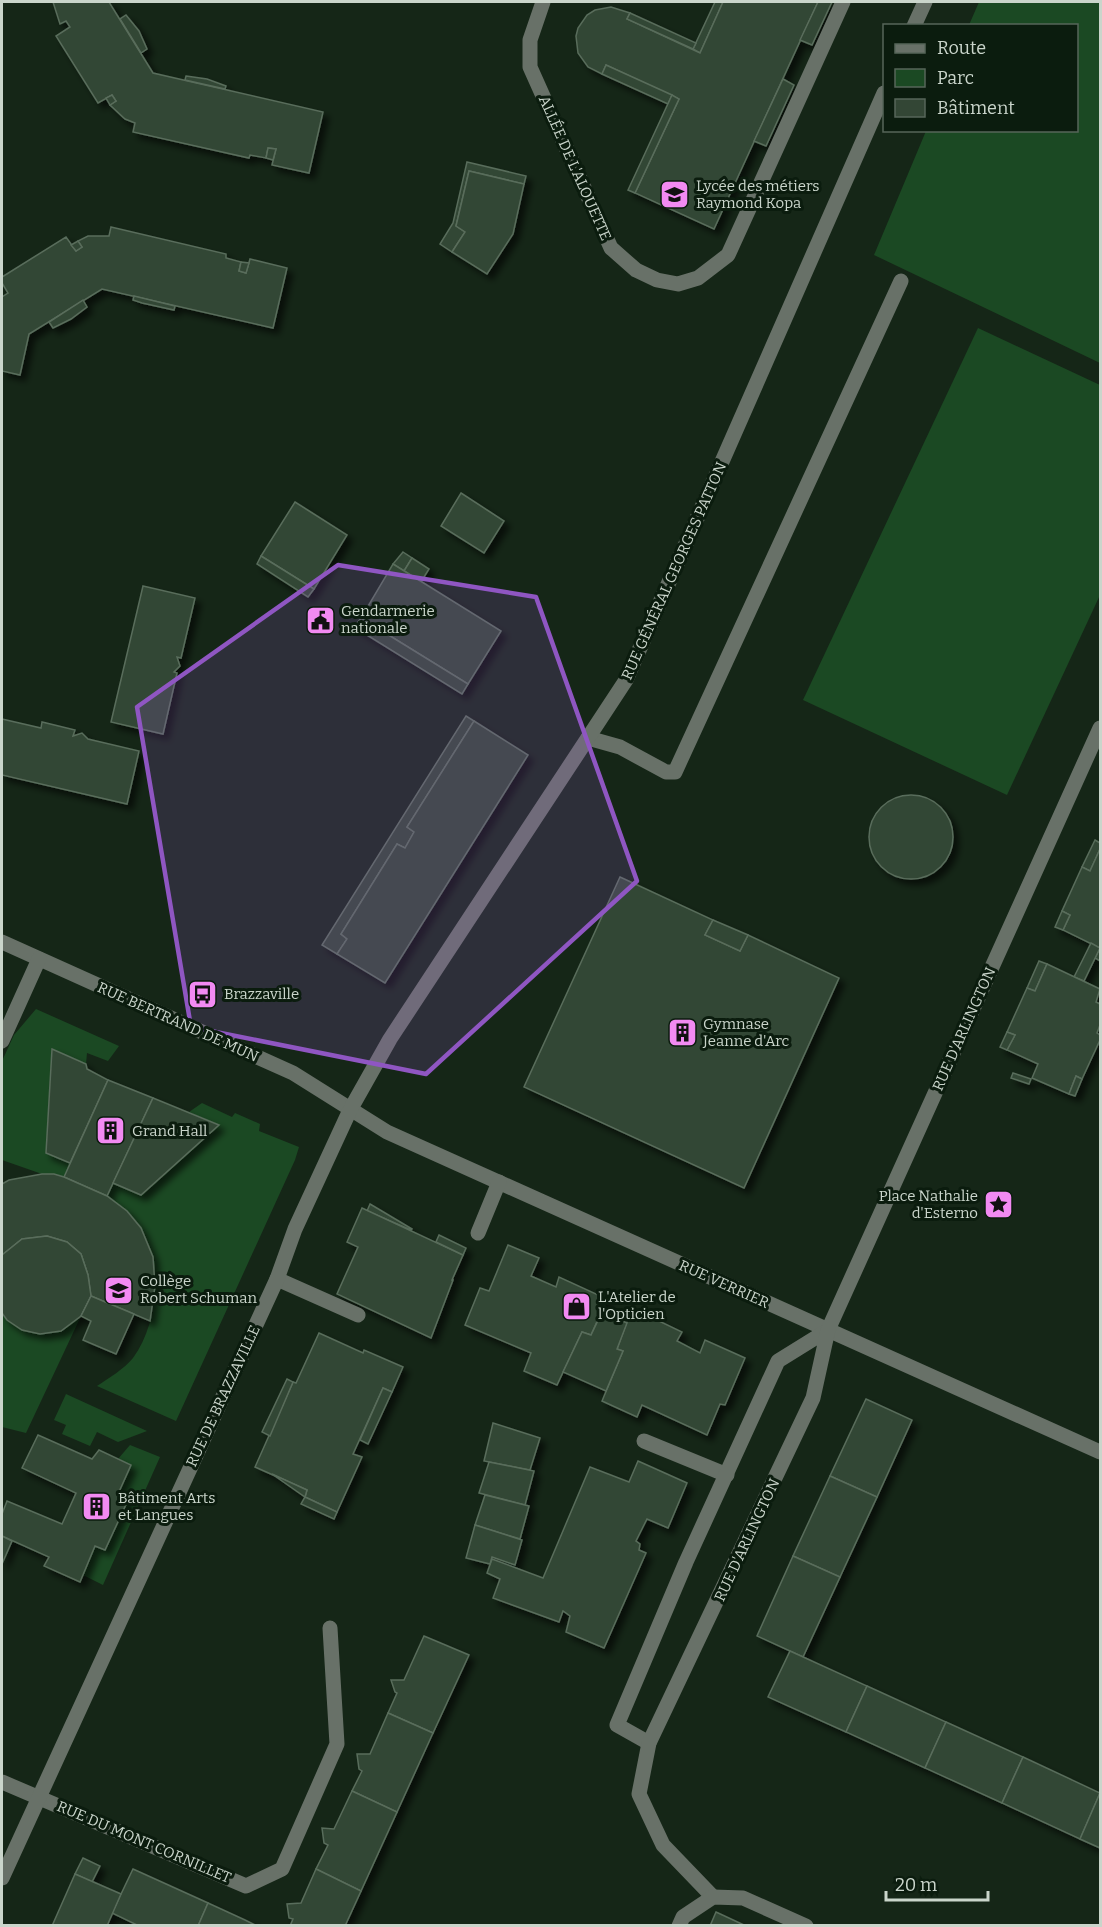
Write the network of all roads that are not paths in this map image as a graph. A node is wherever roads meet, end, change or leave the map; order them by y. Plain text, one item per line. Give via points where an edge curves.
1 (543, 2) edge
2 (843, 2) edge
3 (925, 2) edge
4 (915, 24) edge
5 (883, 98) edge
6 (901, 281) dead end
7 (1101, 728) edge
8 (588, 738) junction
9 (2, 942) edge
10 (39, 959) junction
11 (2, 1041) edge
12 (350, 1110) junction
13 (499, 1182) junction
14 (478, 1233) dead end
15 (277, 1280) junction
16 (358, 1315) dead end
17 (828, 1330) junction
18 (644, 1441) dead end
19 (1101, 1452) edge
20 (727, 1475) junction
21 (330, 1628) dead end
22 (649, 1743) junction
23 (2, 1782) edge
24 (39, 1797) junction
25 (2, 1878) edge
26 (712, 1898) junction
27 (679, 1926) edge
28 (806, 1926) edge

1 - 2 street, ALLÉE DE L'ALOUETTE via 530,40 530,67 611,248 636,270 678,284 698,278 728,255
3 - 4 street
5 - 8 street, RUE GÉNÉRAL GEORGES PATTON via 626,680
6 - 8 street via 675,772 666,772 620,747
7 - 17 street, RUE D'ARLINGTON
8 - 12 street, RUE GÉNÉRAL GEORGES PATTON via 390,1039
9 - 10 street, RUE BERTRAND DE MUN
10 - 11 street
10 - 12 street, RUE BERTRAND DE MUN via 292,1073
12 - 13 street, RUE VERRIER via 387,1132
12 - 15 street, RUE DE BRAZZAVILLE via 295,1229
13 - 14 street
13 - 17 street, RUE VERRIER
15 - 16 street
15 - 24 street, RUE DE BRAZZAVILLE
17 - 19 street, RUE VERRIER
17 - 20 street via 778,1361
17 - 22 street, RUE D'ARLINGTON via 813,1398
18 - 20 street
20 - 22 street via 617,1725
21 - 24 street, RUE DU MONT CORNILLET via 337,1744 282,1869 246,1886
22 - 26 street, RUE D'ARLINGTON via 639,1794 663,1845
23 - 24 street, RUE DU MONT CORNILLET
24 - 25 street, RUE DE BRAZZAVILLE
26 - 27 street via 683,1917
26 - 28 street via 743,1898

